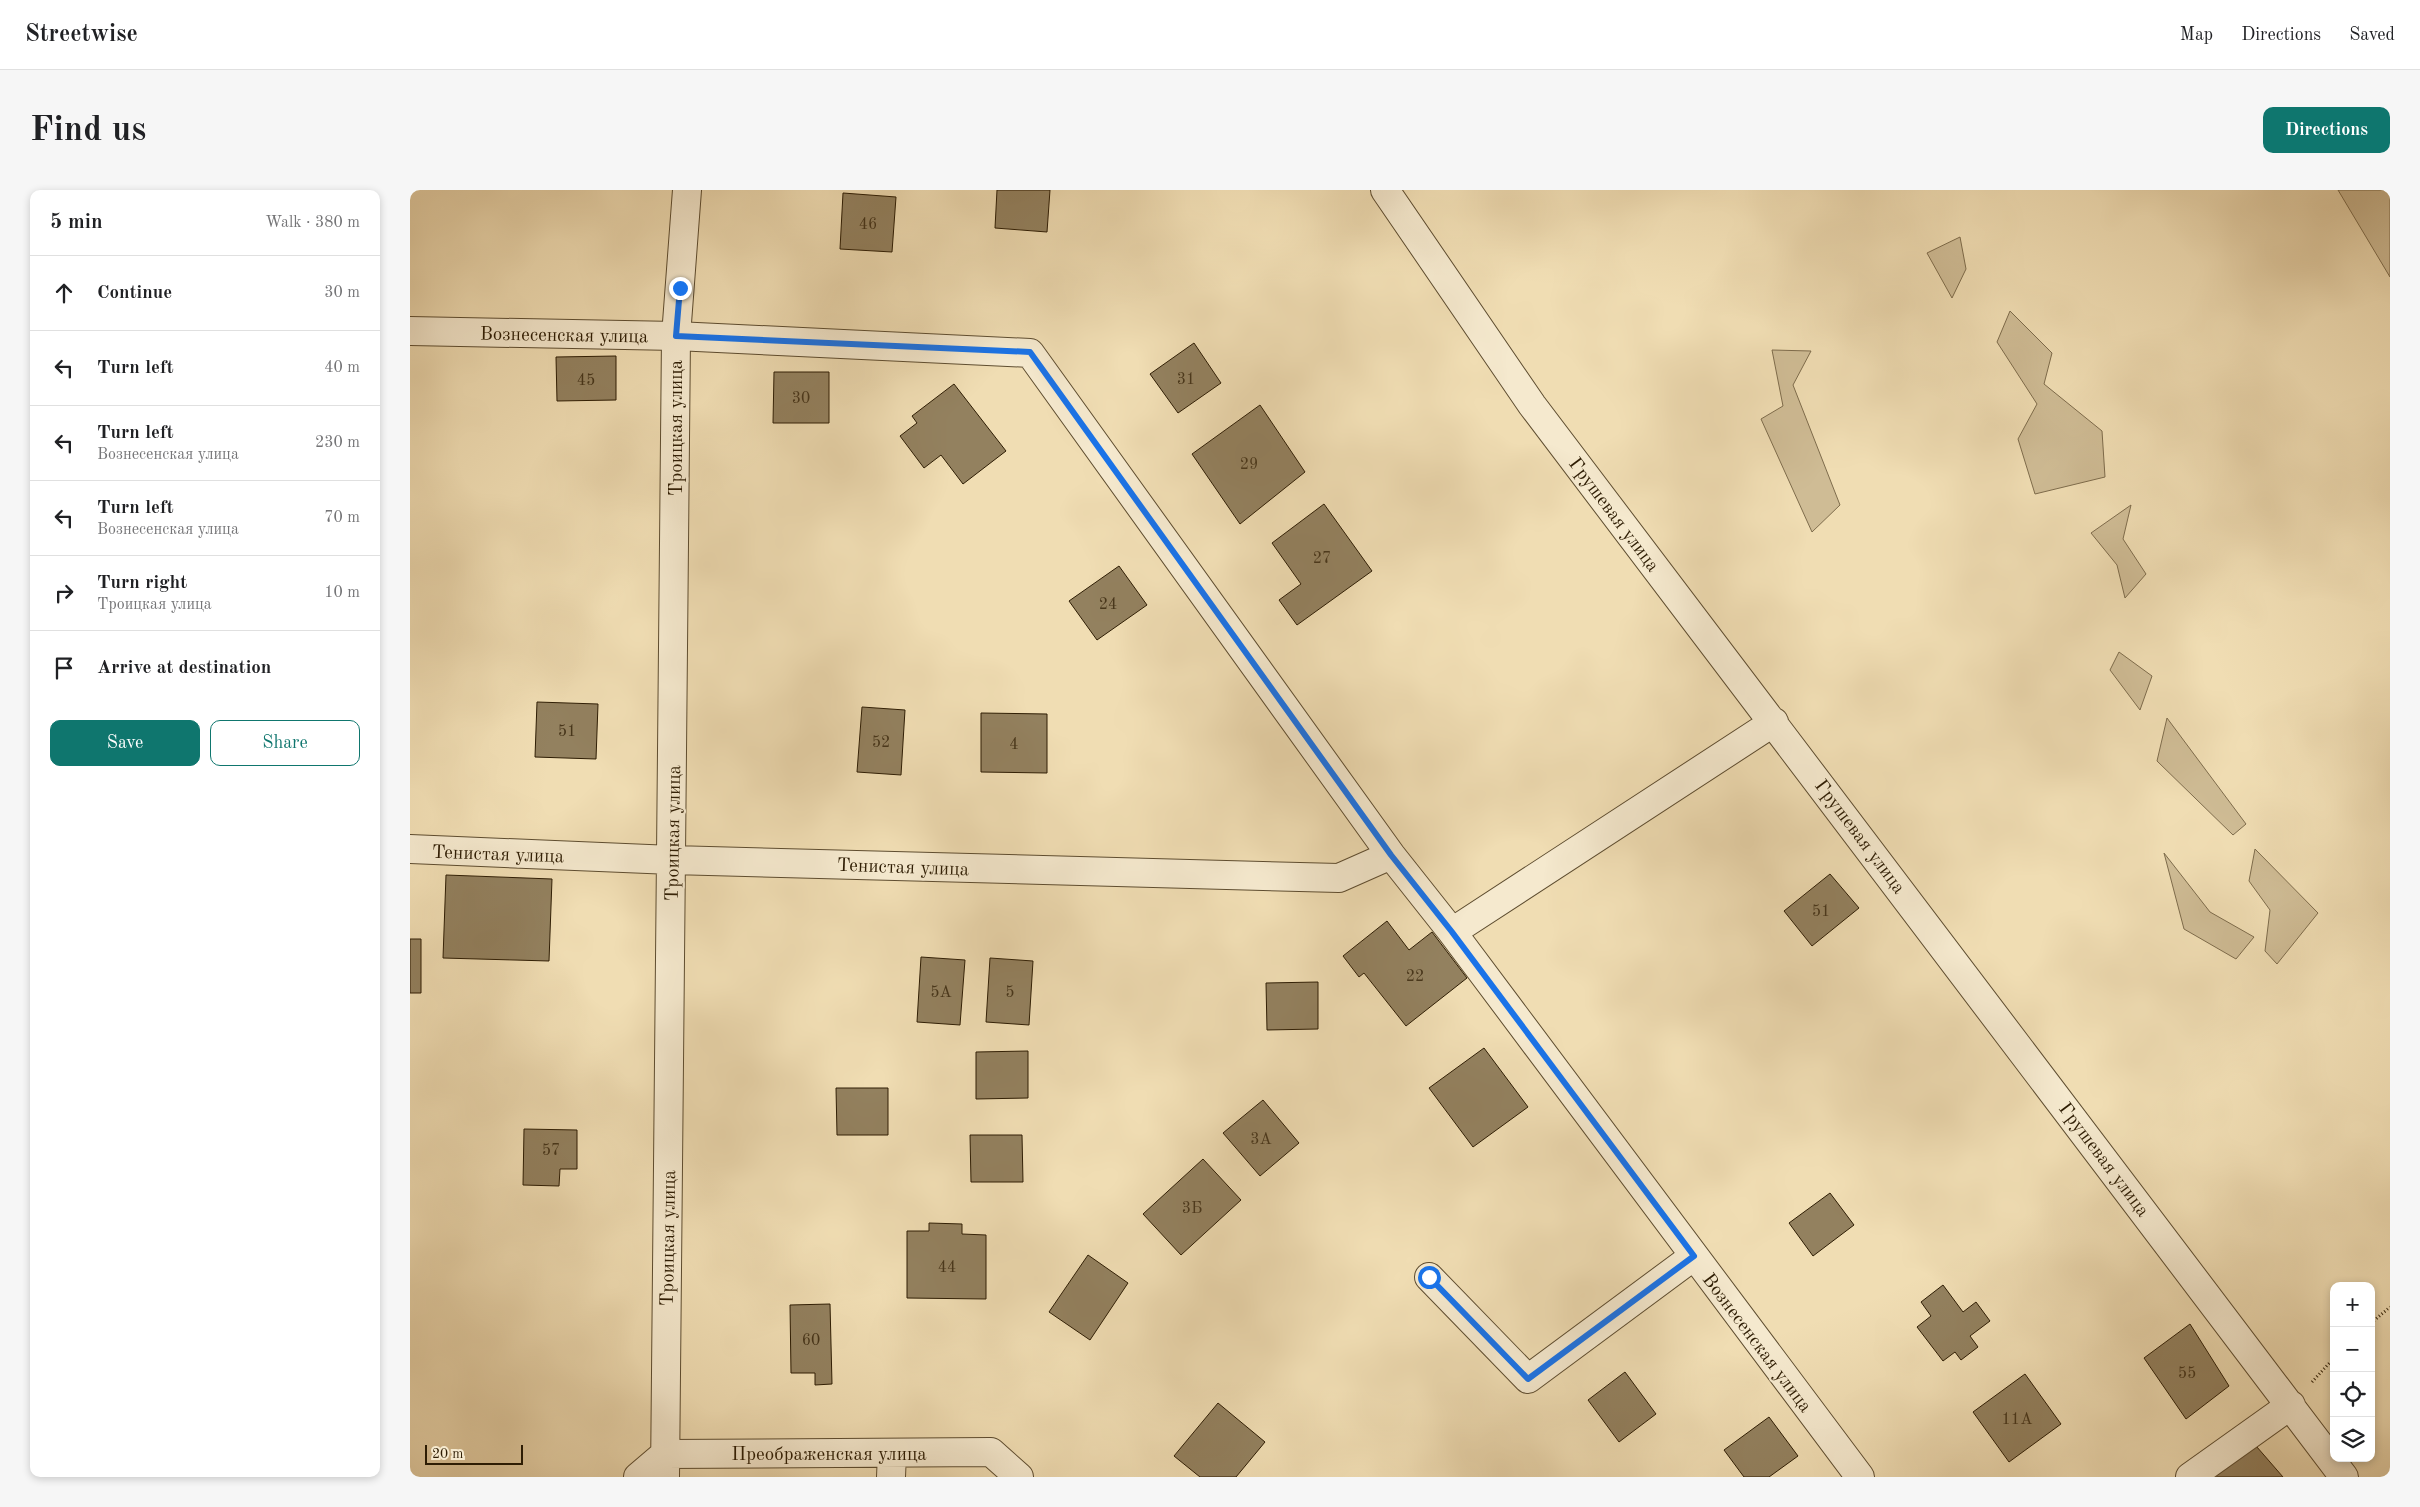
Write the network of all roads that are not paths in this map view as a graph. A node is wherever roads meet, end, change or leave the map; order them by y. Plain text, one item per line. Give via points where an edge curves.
1 (687, 190) edge
2 (1385, 190) edge
3 (410, 332) edge
4 (676, 336) junction
5 (1774, 722) junction
6 (410, 849) edge
7 (1391, 855) junction
8 (672, 860) junction
9 (1452, 932) junction
10 (1694, 1256) junction
11 (1429, 1277) dead end
12 (2291, 1405) junction
13 (665, 1465) edge
14 (891, 1465) edge
15 (638, 1477) edge
16 (1019, 1477) edge
17 (1860, 1477) edge
18 (2190, 1477) edge
19 (2344, 1477) edge

1 - 4 street, Троицкая улица
2 - 5 street, Грушевая улица via 1532,405
3 - 4 street, Вознесенская улица
4 - 7 street, Вознесенская улица via 1030,352
4 - 8 street, Троицкая улица
5 - 9 street
5 - 12 street, Грушевая улица
6 - 8 street, Тенистая улица
7 - 8 street, Тенистая улица via 1339,878
7 - 9 street, Вознесенская улица
8 - 13 street, Троицкая улица
9 - 10 street, Вознесенская улица
10 - 11 street via 1528,1379
10 - 17 street, Вознесенская улица
12 - 18 street
12 - 19 street, Грушевая улица
13 - 14 street, Преображенская улица
13 - 15 street
14 - 16 street, Преображенская улица via 991,1452

